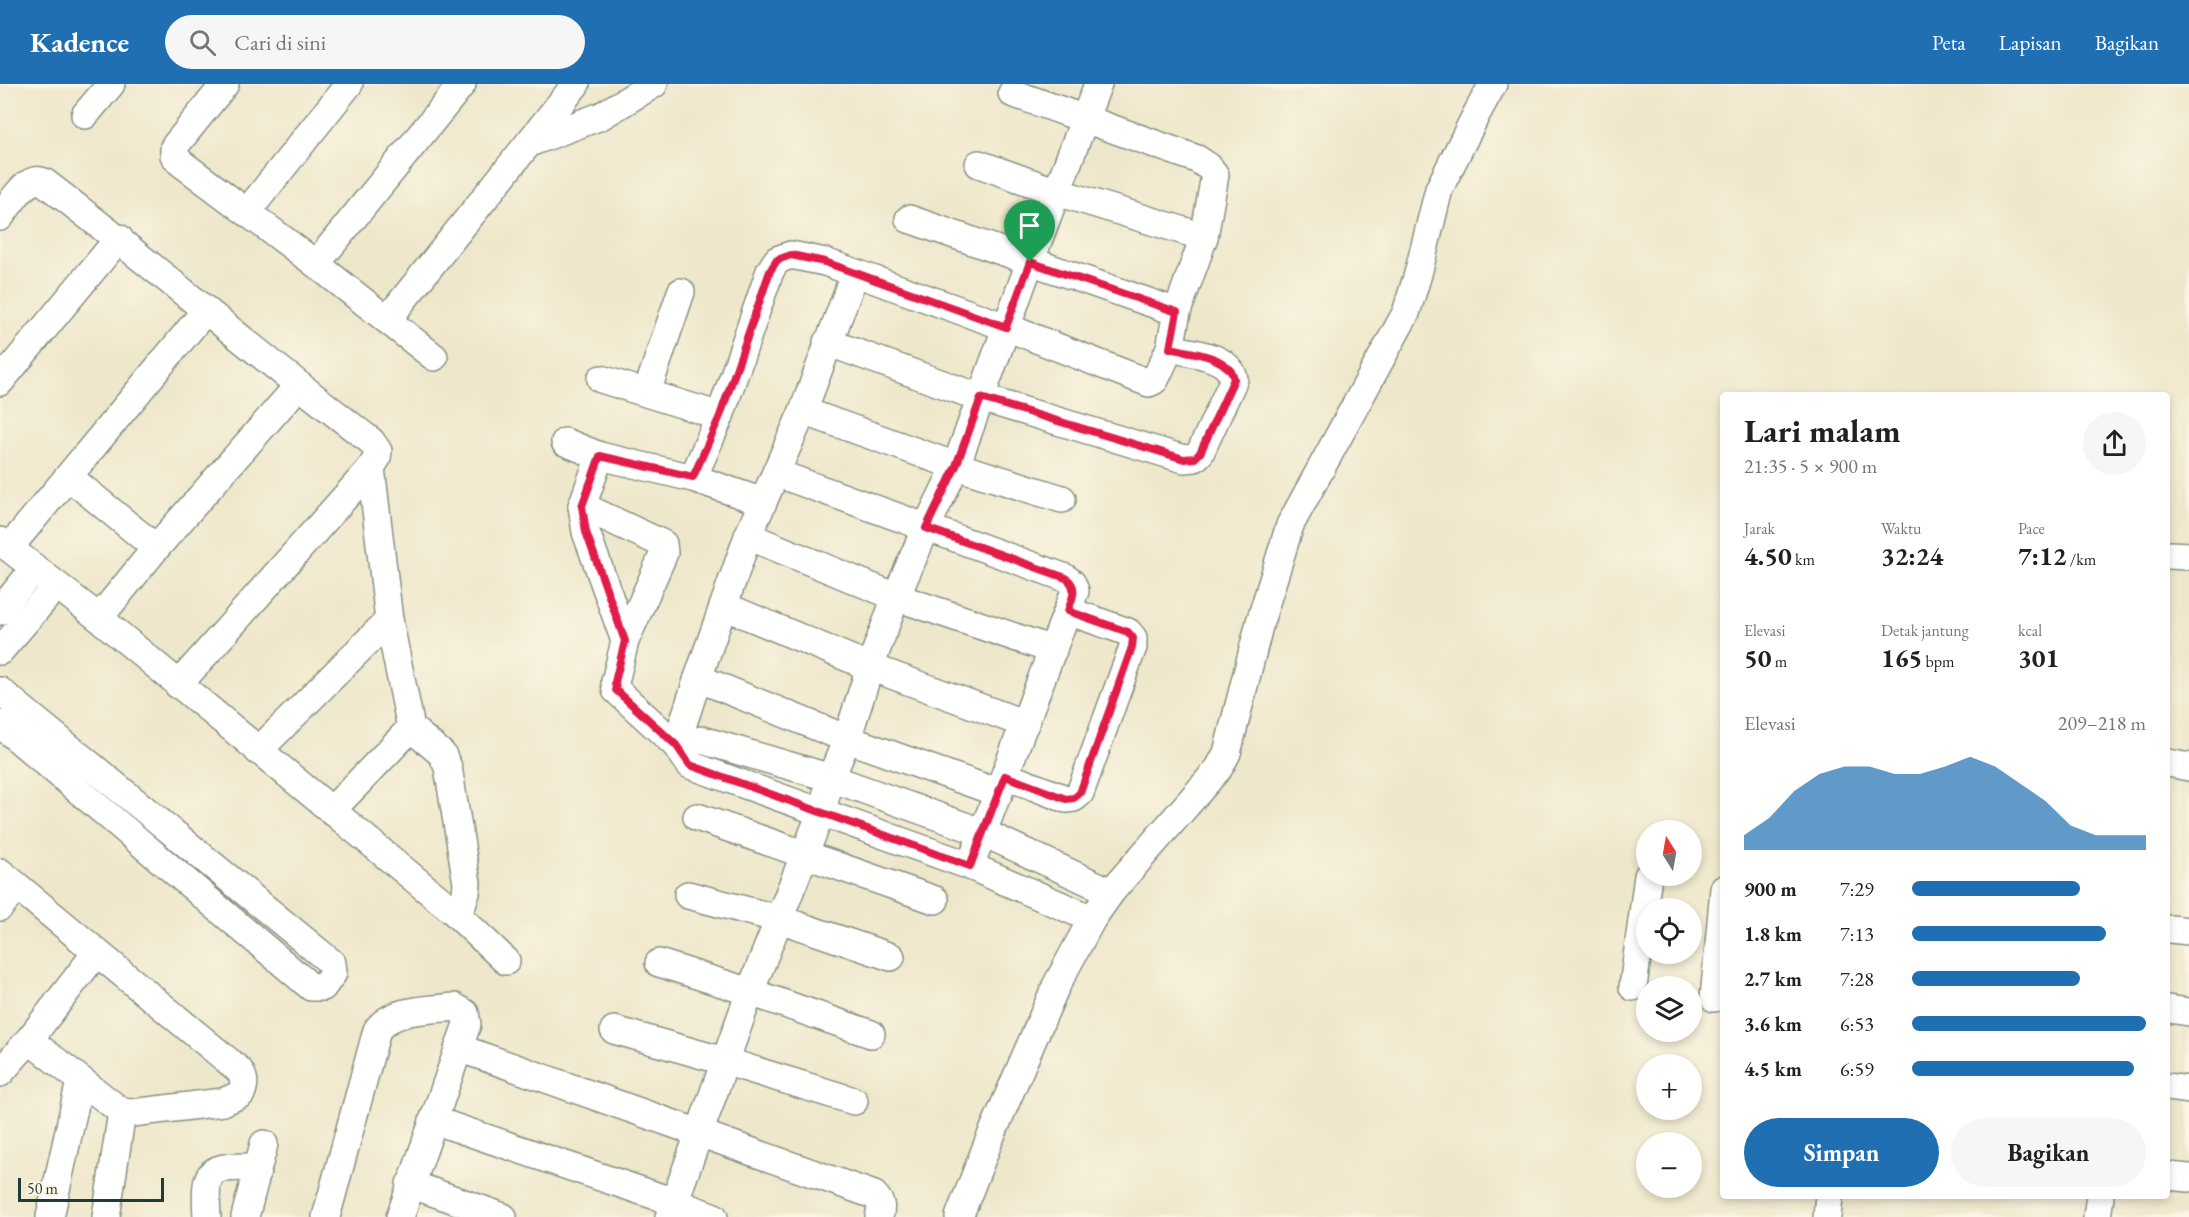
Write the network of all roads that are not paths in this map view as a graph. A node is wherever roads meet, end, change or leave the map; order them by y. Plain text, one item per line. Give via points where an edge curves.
1 (111, 84) edge
2 (224, 84) edge
3 (349, 84) edge
4 (462, 84) edge
5 (576, 84) edge
6 (654, 84) edge
7 (1098, 84) edge
8 (1493, 84) edge
9 (1012, 93) dead end
10 (85, 115) dead end
11 (1084, 119) junction
12 (529, 143) junction
13 (979, 164) dead end
14 (1057, 192) junction
15 (247, 212) junction
16 (0, 217) edge
17 (909, 219) dead end
18 (1204, 237) junction
19 (119, 238) junction
20 (1030, 262) junction
21 (316, 264) junction
22 (855, 273) junction
23 (681, 292) dead end
24 (206, 310) junction
25 (1177, 312) junction
26 (387, 320) junction
27 (1006, 327) junction
28 (828, 342) junction
29 (1170, 348) junction
30 (434, 357) dead end
31 (602, 379) dead end
32 (0, 382) edge
33 (298, 386) junction
34 (647, 392) junction
35 (981, 398) junction
36 (803, 411) junction
37 (720, 416) junction
38 (565, 442) dead end
39 (600, 456) junction
40 (956, 466) junction
41 (371, 468) junction
42 (776, 473) junction
43 (69, 477) junction
44 (693, 477) junction
45 (1062, 498) dead end
46 (763, 502) junction
47 (582, 506) junction
48 (926, 528) junction
49 (748, 536) junction
50 (5, 545) edge
51 (156, 548) junction
52 (2170, 555) edge
53 (2189, 556) edge
54 (34, 569) junction
55 (56, 586) junction
56 (896, 597) junction
57 (724, 606) junction
58 (0, 611) edge
59 (1068, 611) junction
60 (99, 618) junction
61 (389, 620) junction
62 (625, 641) junction
63 (1053, 650) junction
64 (0, 651) edge
65 (870, 667) junction
66 (698, 678) junction
67 (178, 685) junction
68 (0, 691) edge
69 (0, 724) edge
70 (1025, 724) junction
71 (411, 728) junction
72 (847, 740) junction
73 (676, 745) junction
74 (258, 751) junction
75 (2170, 763) edge
76 (2189, 767) edge
77 (831, 778) junction
78 (1002, 784) junction
79 (331, 811) junction
80 (821, 813) junction
81 (697, 817) dead end
82 (984, 833) junction
83 (806, 853) junction
84 (970, 866) junction
85 (1646, 886) edge
86 (5, 889) edge
87 (1111, 891) junction
88 (688, 895) dead end
89 (935, 900) dead end
90 (452, 910) junction
91 (779, 919) junction
92 (1092, 919) junction
93 (1720, 920) edge
94 (96, 953) junction
95 (891, 957) dead end
96 (506, 961) dead end
97 (659, 963) dead end
98 (1631, 986) edge
99 (750, 992) junction
100 (1710, 998) edge
101 (2170, 1009) edge
102 (2189, 1012) edge
103 (614, 1030) dead end
104 (871, 1034) dead end
105 (29, 1040) junction
106 (459, 1048) junction
107 (724, 1061) junction
108 (0, 1073) edge
109 (80, 1081) junction
110 (2170, 1088) edge
111 (2189, 1090) edge
112 (854, 1101) dead end
113 (122, 1112) junction
114 (433, 1120) junction
115 (697, 1133) junction
116 (2170, 1176) edge
117 (2189, 1178) edge
118 (410, 1184) junction
119 (1829, 1199) edge
120 (2100, 1199) edge
121 (671, 1209) edge
122 (50, 1217) edge
123 (106, 1217) edge
124 (207, 1217) edge
125 (245, 1217) edge
126 (326, 1217) edge
127 (400, 1217) edge
128 (503, 1217) edge
129 (714, 1217) edge
130 (879, 1217) edge
131 (959, 1217) edge
132 (1827, 1217) edge
133 (2097, 1217) edge

1 - 10 street
2 - 15 street via 174,147 174,155
3 - 15 street
4 - 21 street
5 - 12 street
6 - 12 street via 601,116
7 - 11 street
8 - 87 street via 1439,189 1406,313 1290,525 1260,622 1227,753 1206,784
9 - 11 street
11 - 14 street
11 - 18 street via 1197,159 1209,167 1215,175
12 - 26 street
13 - 14 street
14 - 18 street
14 - 20 street
15 - 21 street
16 - 19 street via 30,182 39,180
17 - 20 street
18 - 25 street
19 - 24 street
19 - 32 street
20 - 25 street
20 - 27 street
21 - 26 street
22 - 27 street
22 - 28 street
22 - 37 street via 791,255 777,260
23 - 34 street
24 - 33 street
24 - 43 street
25 - 29 street
26 - 30 street
27 - 29 street via 1149,383 1155,380
27 - 35 street
28 - 35 street
28 - 36 street
29 - 35 street via 1221,361 1232,370 1234,379 1195,458 1184,459
31 - 34 street
33 - 41 street via 371,441 378,451
33 - 51 street
34 - 37 street
35 - 40 street
36 - 40 street
36 - 42 street
37 - 44 street
38 - 39 street
39 - 44 street
39 - 47 street
40 - 45 street
40 - 48 street
41 - 61 street
41 - 67 street
42 - 46 street
42 - 48 street
43 - 50 street
43 - 51 street
44 - 46 street
46 - 49 street
47 - 62 street via 586,532
47 - 62 street via 663,544 664,553
48 - 56 street
48 - 59 street via 1066,578 1075,591
49 - 56 street
49 - 57 street
50 - 54 street
51 - 60 street
52 - 53 street
54 - 55 street
54 - 58 street
55 - 60 street
55 - 64 street
56 - 63 street
56 - 65 street
57 - 65 street
57 - 66 street
59 - 63 street
59 - 78 street via 1128,632 1133,638 1080,793 1066,799
60 - 67 street
61 - 71 street
61 - 74 street
62 - 73 street via 616,690
63 - 70 street
65 - 70 street
65 - 72 street
66 - 72 street
66 - 73 street
67 - 74 street
68 - 69 street via 332,963 333,973 323,987 311,987
70 - 78 street
71 - 79 street
71 - 90 street via 442,754 448,767 467,883 462,905
72 - 77 street
72 - 78 street
73 - 77 street via 702,740
73 - 80 street via 690,765
74 - 79 street
75 - 76 street
77 - 80 street
77 - 82 street
78 - 82 street
79 - 90 street
80 - 83 street
80 - 84 street
81 - 83 street
82 - 84 street
82 - 87 street
83 - 89 street
83 - 91 street
84 - 92 street
85 - 98 street
86 - 94 street
87 - 92 street
88 - 91 street
90 - 96 street
91 - 95 street
91 - 99 street
92 - 131 street via 1056,986
93 - 100 street
94 - 105 street
94 - 113 street via 243,1076 241,1094 223,1102
97 - 99 street
99 - 104 street
99 - 107 street
101 - 102 street
103 - 107 street
105 - 108 street
105 - 109 street
106 - 114 street
106 - 115 street
106 - 126 street via 467,1018 455,1007 400,1014 382,1024 374,1037
107 - 112 street
107 - 115 street
109 - 113 street
109 - 122 street
110 - 111 street
113 - 123 street
114 - 118 street
114 - 121 street
115 - 121 street
115 - 130 street via 874,1196 882,1209
116 - 117 street
118 - 127 street
118 - 128 street
119 - 132 street
120 - 133 street
121 - 129 street
124 - 125 street via 206,1182 214,1172 261,1155

